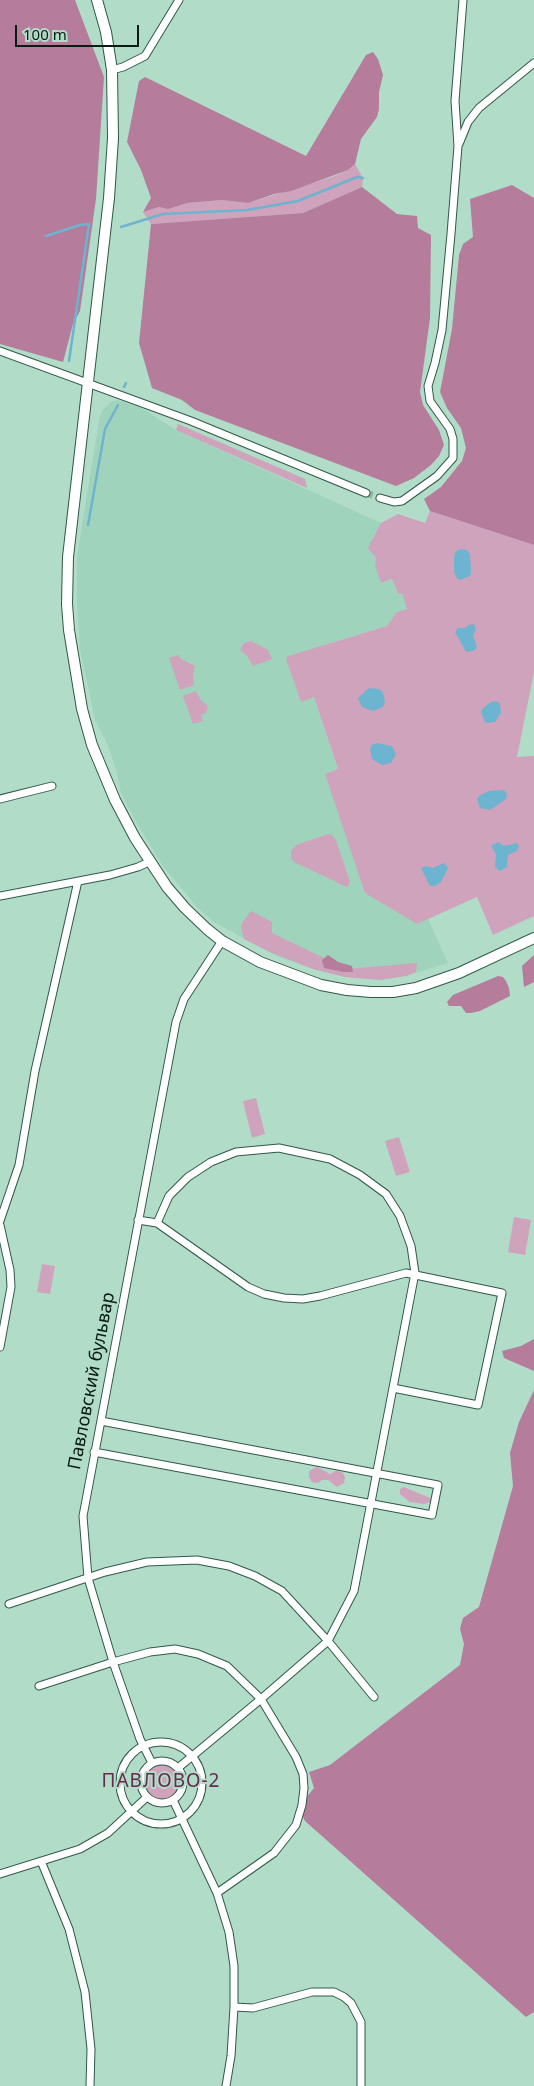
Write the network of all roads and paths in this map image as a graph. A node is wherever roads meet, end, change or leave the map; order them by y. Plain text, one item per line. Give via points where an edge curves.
1 (97, 0) edge
2 (179, 0) edge
3 (463, 0) edge
4 (534, 63) edge
5 (112, 70) junction
6 (458, 146) junction
7 (0, 351) edge
8 (88, 382) junction
9 (366, 493) tunnel mouth
10 (380, 498) tunnel mouth
11 (52, 786) dead end
12 (0, 799) edge
13 (149, 862) junction
14 (78, 881) junction
15 (0, 896) edge
16 (534, 938) edge
17 (222, 940) junction
18 (138, 1220) junction
19 (0, 1221) edge
20 (157, 1223) junction
21 (0, 1225) edge
22 (415, 1273) junction
23 (0, 1347) edge
24 (393, 1388) junction
25 (101, 1421) junction
26 (94, 1452) junction
27 (377, 1473) junction
28 (372, 1504) junction
29 (88, 1578) junction
30 (9, 1604) dead end
31 (328, 1640) junction
32 (112, 1662) junction
33 (39, 1686) dead end
34 (374, 1697) dead end
35 (261, 1699) junction
36 (142, 1746) junction
37 (192, 1756) junction
38 (152, 1763) junction
39 (178, 1768) junction
40 (147, 1797) junction
41 (173, 1800) junction
42 (131, 1812) junction
43 (181, 1819) junction
44 (41, 1861) junction
45 (0, 1874) edge
46 (217, 1893) junction
47 (234, 2007) junction
48 (90, 2086) edge
49 (226, 2086) edge
50 (361, 2086) edge

1 - 5 main road
2 - 5 street via 145,56
3 - 6 street via 455,101
4 - 6 street via 478,108
5 - 8 main road via 113,138
6 - 10 street via 442,330 428,386 430,401 454,439 453,458 437,476 402,501
7 - 8 street
8 - 9 street
8 - 13 main road via 68,557 69,630 80,700 92,745 115,800
11 - 12 street
13 - 14 street via 126,871
13 - 17 main road via 185,908
14 - 15 street
14 - 19 street via 35,1071 19,1165
16 - 17 main road via 434,982 409,989 371,992 338,989 297,977 260,962
17 - 18 street, Павловский бульвар via 184,999 176,1022
18 - 20 street
18 - 25 street, Павловский бульвар
20 - 22 street via 248,1287 284,1298 320,1296
20 - 22 street via 169,1196 188,1177 211,1162 236,1152 279,1148 330,1159 360,1174 386,1194 400,1216
21 - 23 street via 12,1287
22 - 24 street
22 - 24 street via 502,1293 478,1405
24 - 27 street
25 - 26 street, Павловский бульвар
25 - 27 street
26 - 28 street
26 - 29 street, Павловский бульвар via 83,1516
27 - 28 street
27 - 28 street via 438,1485 432,1515
28 - 31 street via 354,1591
29 - 30 street
29 - 31 street via 147,1562 169,1560 197,1560 228,1566 255,1576 282,1592
29 - 32 street, Павловский бульвар
31 - 34 street
31 - 35 street
32 - 33 street
32 - 35 street via 175,1649 198,1654 227,1666
32 - 36 street, Павловский бульвар
35 - 37 street
35 - 46 street via 303,1774 302,1804 296,1825 274,1853
36 - 37 street via 152,1742 174,1744
36 - 38 street, Павловский бульвар
36 - 42 street via 131,1754 120,1777 120,1790
37 - 39 street
37 - 43 street via 202,1782 200,1797
38 - 39 street via 166,1761
38 - 40 street via 141,1775 142,1791
39 - 41 street via 183,1782
40 - 41 street via 159,1803
40 - 42 street
41 - 43 street
42 - 43 street via 155,1824
42 - 44 street via 108,1833 80,1849
43 - 46 street
44 - 45 street
44 - 48 street via 69,1929 86,1992 91,2049
46 - 47 street via 229,1932 234,1966
47 - 49 street
47 - 50 street via 253,2008 312,1992 334,1992 344,1997 361,2022

